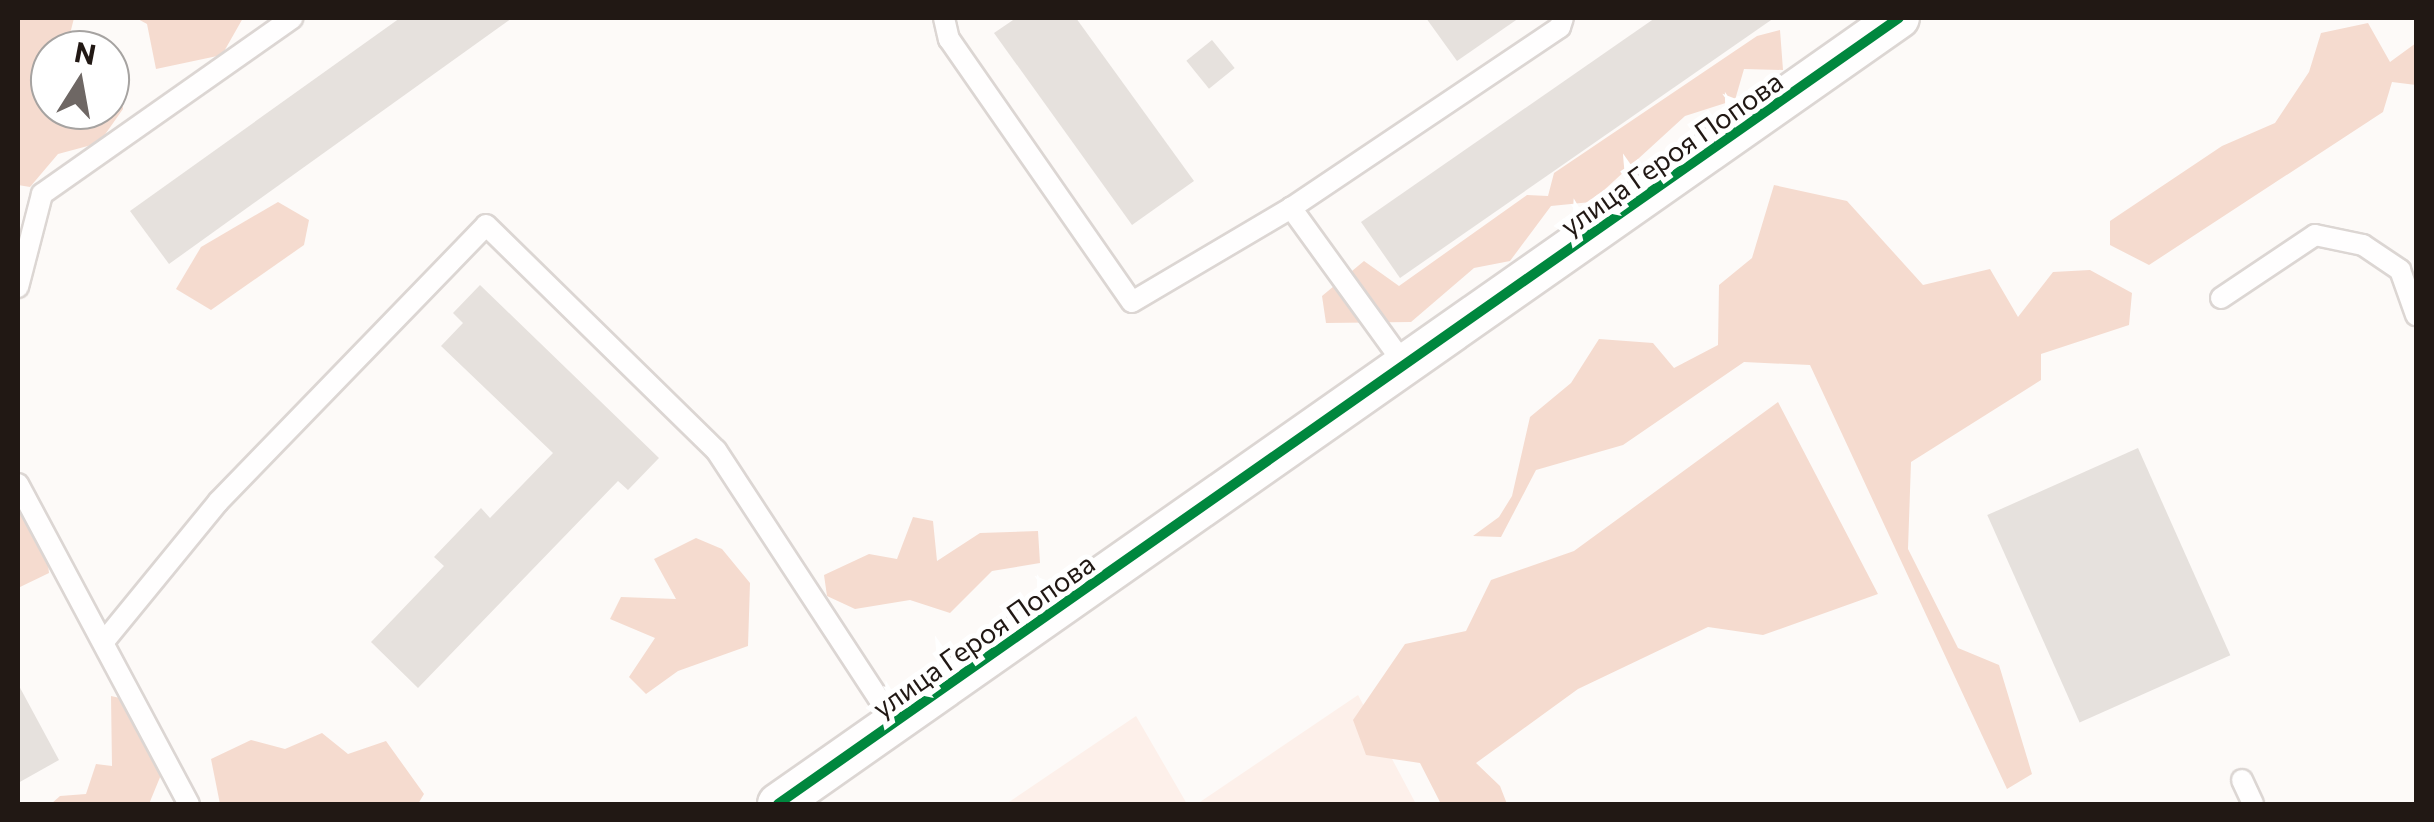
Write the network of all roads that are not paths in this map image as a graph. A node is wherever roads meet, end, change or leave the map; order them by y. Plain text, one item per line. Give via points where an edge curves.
1 (292, 18) edge
2 (944, 18) edge
3 (1900, 18) edge
4 (1559, 21) edge
5 (1291, 208) junction
6 (2408, 266) edge
7 (18, 287) edge
8 (2221, 298) dead end
9 (2416, 315) edge
10 (1407, 368) junction
11 (18, 484) edge
12 (106, 639) junction
13 (895, 724) junction
14 (2242, 780) dead end
15 (189, 804) edge
16 (778, 804) edge
17 (2252, 804) edge

1 - 7 lane via 42,194
2 - 5 lane via 949,39 1132,302
3 - 10 street, улица Героя Попова
4 - 5 lane
5 - 10 lane
6 - 8 lane via 2362,245 2315,235
6 - 9 lane
10 - 13 street, улица Героя Попова
11 - 12 lane
12 - 13 lane via 218,502 486,225 716,450
12 - 15 lane
13 - 16 street, улица Героя Попова
14 - 17 lane

